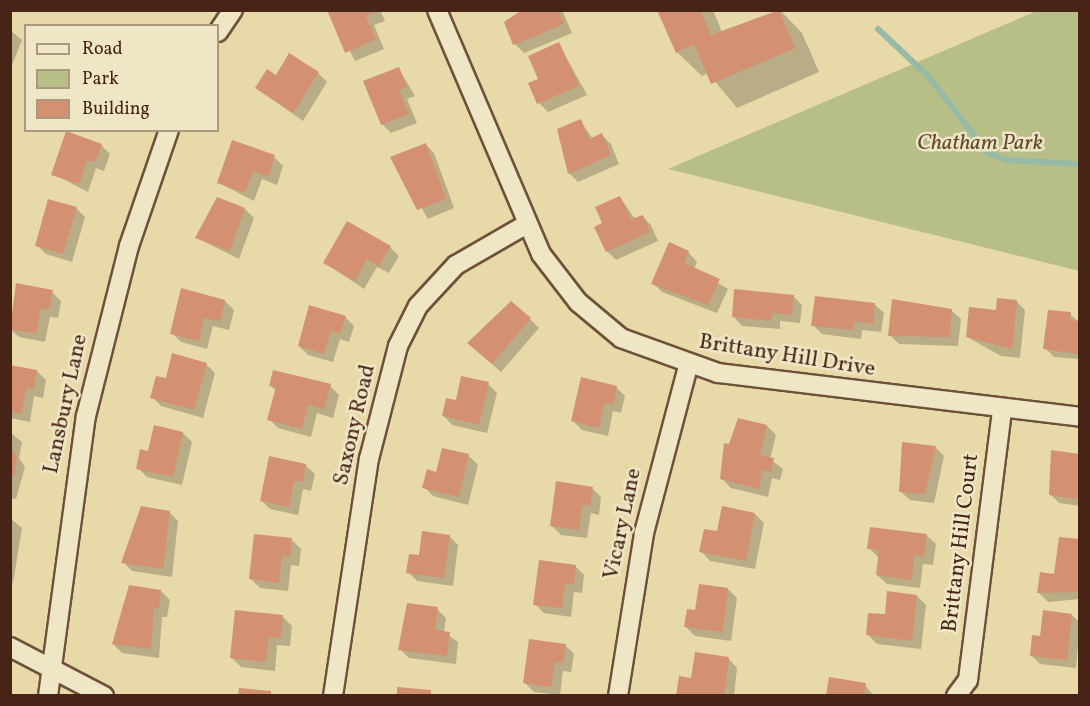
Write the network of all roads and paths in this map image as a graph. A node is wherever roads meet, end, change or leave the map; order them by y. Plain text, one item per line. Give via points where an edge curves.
1 (233, 10) edge
2 (437, 10) edge
3 (219, 31) edge
4 (168, 132) edge
5 (527, 224) junction
6 (688, 366) junction
7 (1002, 411) junction
8 (1080, 417) edge
9 (10, 647) edge
10 (49, 664) junction
11 (972, 688) edge
12 (48, 696) edge
13 (104, 696) edge
14 (333, 696) edge
15 (618, 696) edge
16 (956, 696) edge

1 - 3 street
2 - 5 street, Brittany Hill Drive
4 - 10 street, Lansbury Lane via 129,246 86,416
5 - 6 street, Brittany Hill Drive via 541,254 579,302 621,338
5 - 14 street, Saxony Road via 456,265 418,306 398,346 369,459
6 - 7 street, Brittany Hill Drive
6 - 15 street, Vicary Lane via 644,532
7 - 8 street, Brittany Hill Drive
7 - 11 street, Brittany Hill Court
9 - 10 street
10 - 12 street, Lansbury Lane
10 - 13 street
11 - 16 street, Brittany Hill Court

